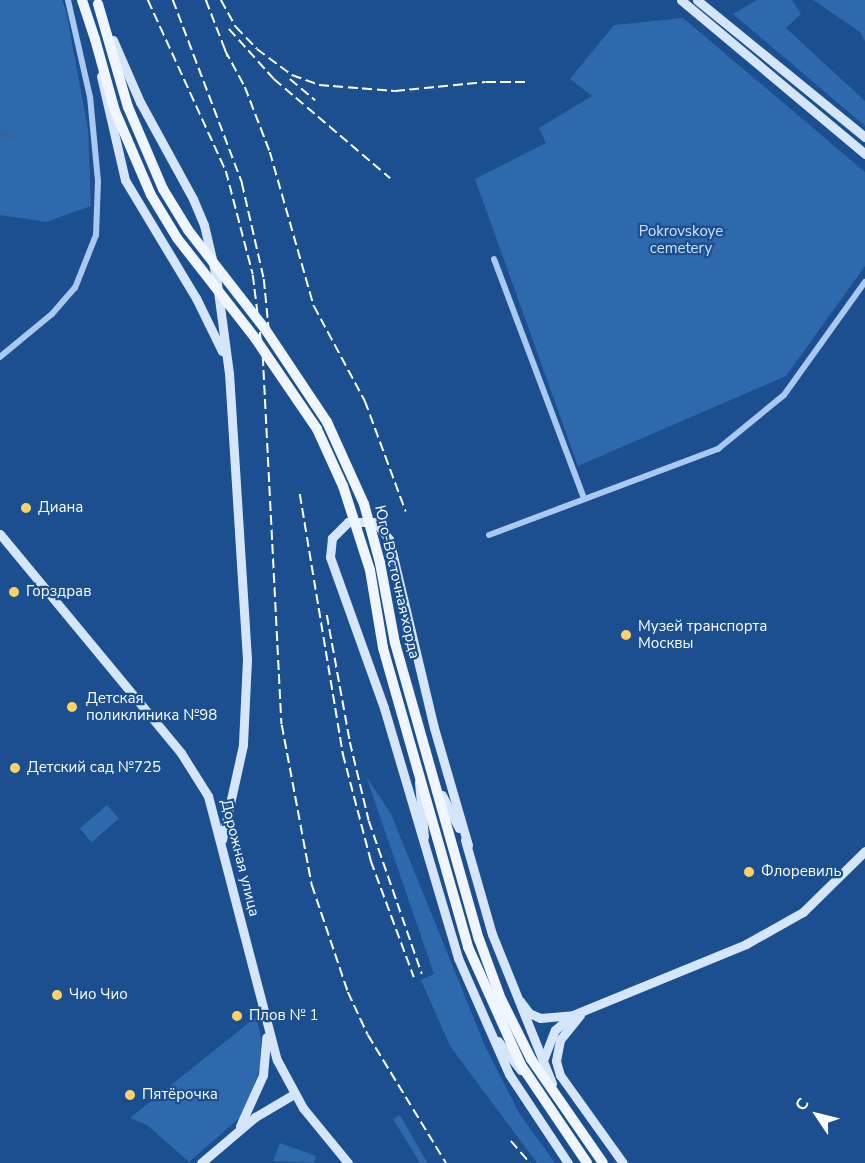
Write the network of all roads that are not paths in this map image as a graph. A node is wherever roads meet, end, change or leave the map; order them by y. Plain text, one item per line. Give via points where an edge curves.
1 (68, 0) edge
2 (82, 0) edge
3 (681, 0) edge
4 (697, 0) edge
5 (98, 2) edge
6 (95, 39) junction
7 (865, 137) edge
8 (865, 154) edge
9 (494, 259) dead end
10 (865, 282) edge
11 (0, 357) edge
12 (229, 373) junction
13 (584, 499) junction
14 (0, 534) edge
15 (489, 535) dead end
16 (433, 772) junction
17 (419, 777) junction
18 (229, 801) junction
19 (212, 804) junction
20 (217, 818) junction
21 (222, 840) junction
22 (468, 845) junction
23 (865, 851) edge
24 (425, 854) junction
25 (512, 986) junction
26 (595, 1006) junction
27 (573, 1015) junction
28 (484, 1023) junction
29 (266, 1026) junction
30 (544, 1062) junction
31 (533, 1085) junction
32 (294, 1094) junction
33 (235, 1132) junction
34 (599, 1159) edge
35 (201, 1163) edge
36 (348, 1163) edge
37 (568, 1163) edge
38 (586, 1163) edge
39 (623, 1163) edge

1 - 11 street via 90,97 98,181 96,235 75,288 52,314
2 - 6 main road, Юго-Восточная хорда
3 - 8 street
4 - 7 street
5 - 12 street, bridge via 140,102 204,225 216,276
5 - 16 main road, Юго-Восточная хорда, bridge via 128,107 163,189 188,230 265,329 327,422 364,504 395,643
6 - 12 street, bridge via 107,110 125,180 208,320
6 - 17 main road, Юго-Восточная хорда, bridge via 115,111 151,195 177,237 255,338 317,429 343,486 370,570 383,648
9 - 13 street
10 - 13 street via 784,395 718,449
12 - 18 street via 247,659 243,745
13 - 15 street
14 - 19 street, Дорожная улица via 181,753
16 - 22 street
16 - 34 main road, Юго-Восточная хорда via 479,939 501,999 531,1059
17 - 24 street
17 - 31 main road, Юго-Восточная хорда via 468,947 490,1004
18 - 19 street via 218,807
18 - 20 street
18 - 21 street
19 - 20 street, Дорожная улица
20 - 21 street, Дорожная улица
21 - 29 street, Дорожная улица
22 - 24 street via 434,729 389,539 375,522 348,522 332,538 330,557 384,708
22 - 25 street
23 - 26 street via 825,894 785,925
24 - 28 street
25 - 27 street via 522,1005 534,1016 552,1020
25 - 30 street
26 - 27 street
26 - 39 street via 564,1031 556,1061 569,1092
27 - 30 street via 555,1030
28 - 31 street
28 - 37 street via 536,1118
29 - 32 street, Дорожная улица
29 - 33 street via 263,1076 254,1103
30 - 34 street via 555,1089
31 - 38 main road, Юго-Восточная хорда
32 - 33 street
32 - 36 street, Дорожная улица
33 - 35 street

